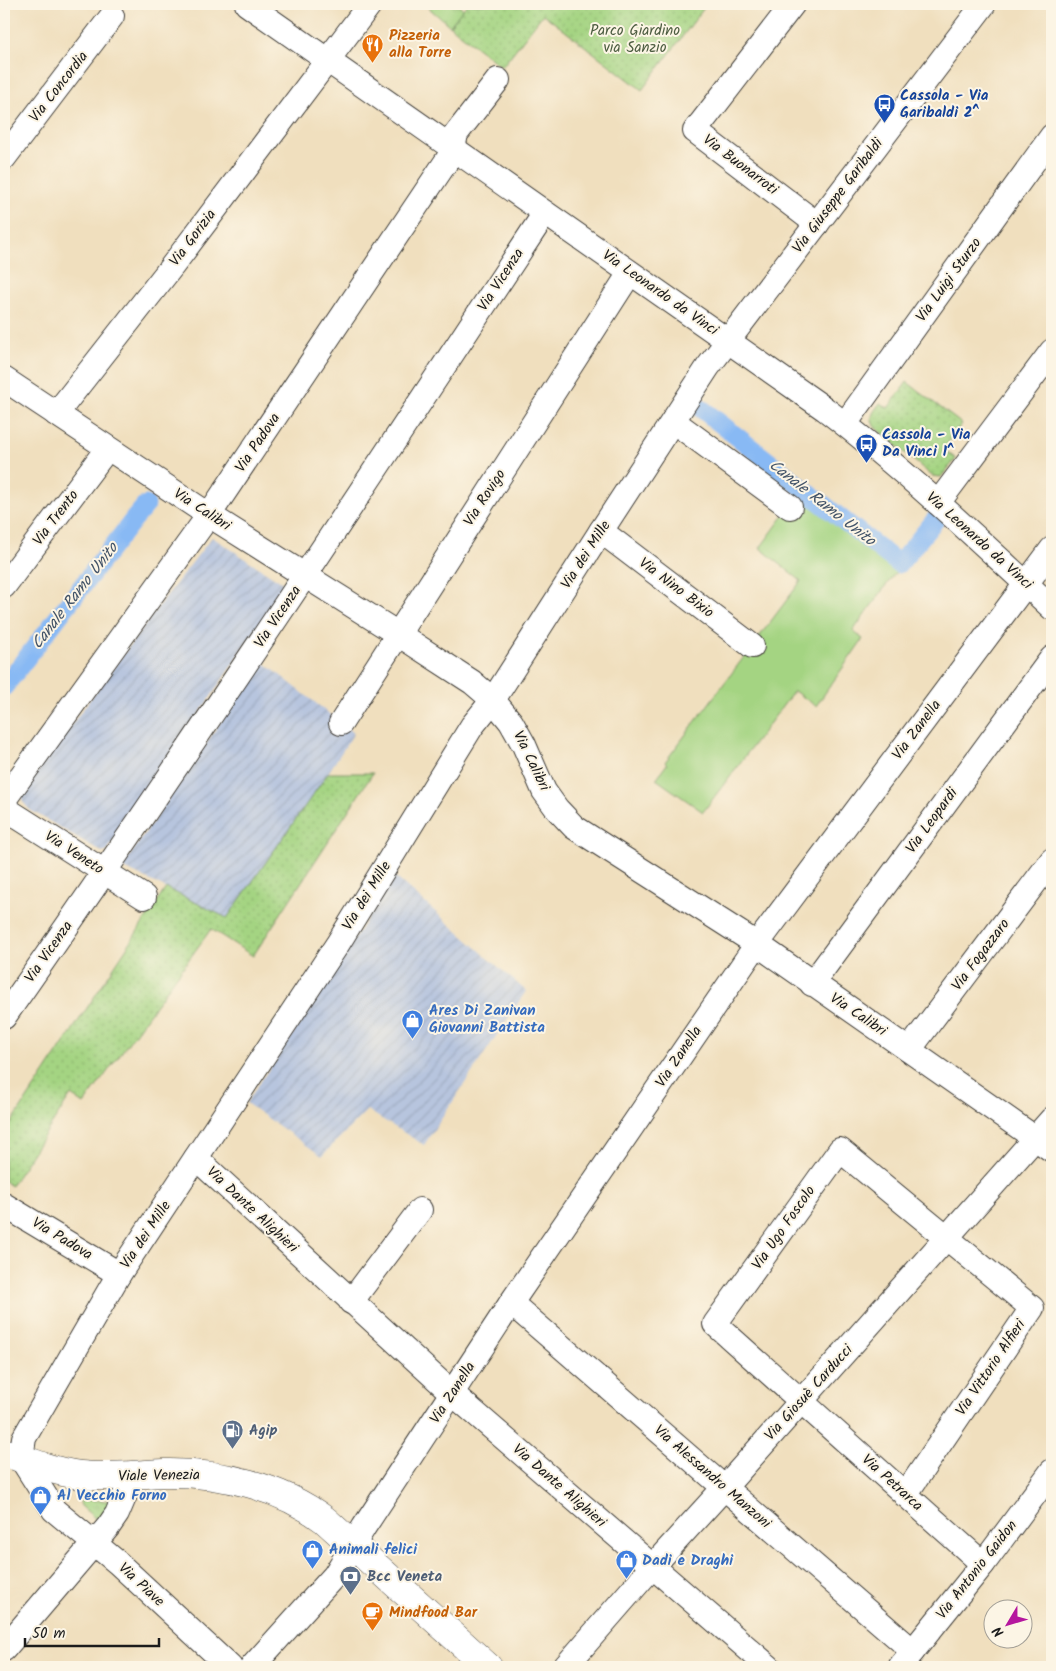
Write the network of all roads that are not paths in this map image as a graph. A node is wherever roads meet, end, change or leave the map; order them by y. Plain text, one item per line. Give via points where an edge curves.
1 (247, 4) edge
2 (370, 4) edge
3 (793, 4) edge
4 (984, 4) edge
5 (112, 16) dead end
6 (327, 60) junction
7 (498, 80) dead end
8 (1052, 136) edge
9 (453, 149) junction
10 (4, 158) edge
11 (545, 214) junction
12 (817, 224) junction
13 (630, 273) junction
14 (728, 340) junction
15 (1052, 351) edge
16 (8, 390) edge
17 (56, 414) junction
18 (673, 421) junction
19 (845, 424) junction
20 (108, 449) junction
21 (938, 503) junction
22 (790, 507) dead end
23 (209, 516) junction
24 (601, 531) junction
25 (1052, 549) edge
26 (306, 576) junction
27 (1026, 584) junction
28 (4, 586) edge
29 (1052, 608) edge
30 (398, 634) junction
31 (752, 646) dead end
32 (1052, 658) edge
33 (493, 700) junction
34 (341, 723) dead end
35 (4, 800) edge
36 (4, 808) edge
37 (1052, 860) edge
38 (105, 872) junction
39 (144, 896) dead end
40 (757, 944) junction
41 (812, 984) junction
42 (4, 1016) edge
43 (909, 1050) junction
44 (1052, 1119) edge
45 (1044, 1144) edge
46 (196, 1158) junction
47 (4, 1205) edge
48 (420, 1210) dead end
49 (947, 1237) junction
50 (119, 1274) junction
51 (351, 1302) junction
52 (511, 1303) junction
53 (453, 1394) junction
54 (801, 1402) junction
55 (9, 1459) edge
56 (1052, 1470) edge
57 (64, 1473) junction
58 (132, 1476) junction
59 (724, 1488) junction
60 (905, 1495) junction
61 (54, 1510) junction
62 (94, 1544) junction
63 (353, 1545) junction
64 (983, 1564) junction
65 (652, 1567) junction
66 (4, 1649) edge
67 (906, 1659) edge
68 (230, 1667) edge
69 (252, 1667) edge
70 (488, 1667) edge
71 (565, 1667) edge
72 (769, 1667) edge

1 - 6 street, Via Leonardo da Vinci
2 - 6 street, Via Gorizia
3 - 12 street, Via Buonarroti via 695,131
4 - 12 street, Via Giuseppe Garibaldi
5 - 10 street, Via Concordia
6 - 9 street, Via Leonardo da Vinci
6 - 17 street, Via Gorizia via 179,258
7 - 9 street, Via Padova via 456,134
8 - 19 street, Via Luigi Sturzo
9 - 11 street, Via Leonardo da Vinci
9 - 23 street, Via Padova
11 - 13 street, Via Leonardo da Vinci
11 - 26 street, Via Vicenza
12 - 14 street, Via Giuseppe Garibaldi
13 - 14 street, Via Leonardo da Vinci
13 - 30 street, Via Rovigo
14 - 18 street, Via dei Mille
14 - 19 street, Via Leonardo da Vinci
15 - 21 street
16 - 17 street, Via Calibri
17 - 20 street, Via Calibri
18 - 22 street
18 - 24 street, Via dei Mille
19 - 21 street, Via Leonardo da Vinci
20 - 23 street, Via Calibri
20 - 28 street, Via Trento
21 - 27 street, Via Leonardo da Vinci
23 - 26 street, Via Calibri
23 - 35 street, Via Padova
24 - 31 street, Via Nino Bixio
24 - 33 street, Via dei Mille
25 - 27 street, Via Zanella
26 - 30 street, Via Calibri
26 - 38 street, Via Vicenza
27 - 29 street, Via Leonardo da Vinci
27 - 40 street, Via Zanella
30 - 33 street, Via Calibri via 472,682
30 - 34 street, Via Rovigo
32 - 41 street, Via Leopardi
33 - 40 street, Via Calibri via 517,731 551,802 574,827
33 - 46 street, Via dei Mille via 472,726 337,944
36 - 38 street, Via Veneto
37 - 43 street, Via Fogazzaro
38 - 39 street, Via Veneto
38 - 42 street, Via Vicenza
40 - 41 street, Via Calibri
40 - 52 street, Via Zanella
41 - 43 street, Via Calibri
43 - 45 street, Via Calibri
44 - 45 street, Via Giosuè Carducci
45 - 49 street, Via Giosuè Carducci
46 - 50 street, Via dei Mille
46 - 51 street, Via Dante Alighieri
47 - 50 street, Via Padova
48 - 51 street
49 - 54 street, Via Giosuè Carducci
49 - 54 street, Via Ugo Foscolo via 840,1150 715,1324
49 - 60 street, Via Vittorio Alfieri via 1032,1308
50 - 55 street, Via dei Mille
51 - 53 street, Via Dante Alighieri
52 - 53 street, Via Zanella
52 - 59 street, Via Alessandro Manzoni
53 - 63 street, Via Zanella
53 - 65 street, Via Dante Alighieri
54 - 59 street, Via Giosuè Carducci
54 - 60 street, Via Petrarca
55 - 57 main road, Viale Venezia
55 - 61 street, Via Piave
56 - 64 street, Via Antonio Gaidon
57 - 58 main road, Viale Venezia
57 - 61 street via 50,1494
58 - 62 street via 117,1514
58 - 63 main road, Viale Venezia via 162,1473 204,1475 266,1489 310,1509
59 - 65 street, Via Giosuè Carducci
59 - 67 street, Via Alessandro Manzoni
60 - 64 street, Via Petrarca
61 - 62 street, Via Piave
62 - 66 street
62 - 68 street, Via Piave
63 - 69 street via 335,1575
63 - 70 main road, Viale Venezia
64 - 67 street, Via Antonio Gaidon
65 - 71 street, Via Giosuè Carducci
65 - 72 street, Via Dante Alighieri

